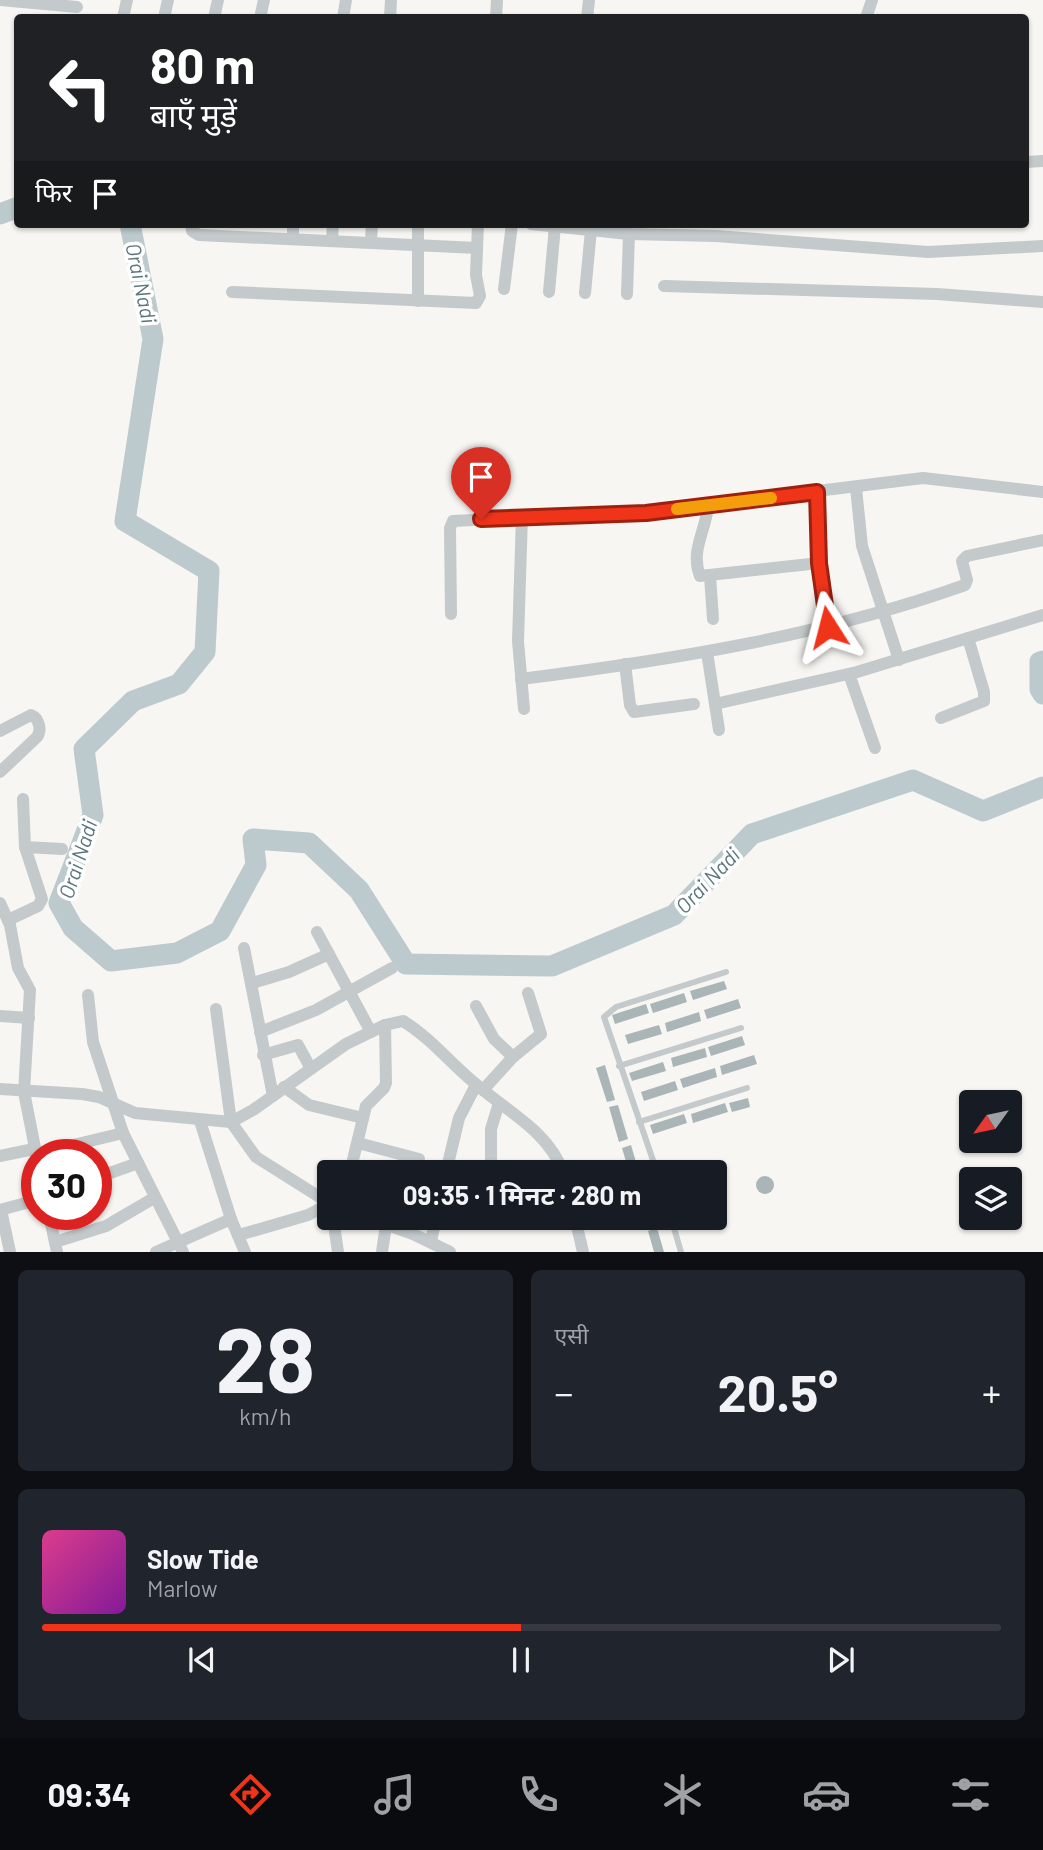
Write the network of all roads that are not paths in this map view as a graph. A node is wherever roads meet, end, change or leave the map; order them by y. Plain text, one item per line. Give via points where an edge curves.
1 (0, 0) edge
2 (77, 8) edge
3 (192, 228) edge
4 (293, 228) edge
5 (333, 228) edge
6 (372, 228) edge
7 (418, 228) edge
8 (478, 228) edge
9 (512, 228) edge
10 (555, 228) edge
11 (583, 228) edge
12 (243, 230) edge
13 (620, 230) edge
14 (293, 238) junction
15 (332, 240) junction
16 (371, 242) junction
17 (418, 244) junction
18 (1043, 246) edge
19 (477, 248) junction
20 (664, 286) dead end
21 (504, 289) dead end
22 (232, 292) dead end
23 (549, 292) dead end
24 (585, 293) dead end
25 (627, 294) dead end
26 (418, 301) junction
27 (1043, 302) edge
28 (856, 488) junction
29 (817, 492) junction
30 (1043, 492) edge
31 (708, 506) junction
32 (522, 516) junction
33 (1043, 540) edge
34 (819, 563) junction
35 (710, 576) junction
36 (883, 613) junction
37 (451, 614) dead end
38 (1043, 615) edge
39 (713, 619) dead end
40 (828, 627) junction
41 (968, 638) junction
42 (707, 652) junction
43 (899, 660) junction
44 (625, 664) junction
45 (849, 674) junction
46 (521, 679) junction
47 (694, 704) dead end
48 (715, 704) junction
49 (524, 709) dead end
50 (941, 718) dead end
51 (719, 730) dead end
52 (0, 731) edge
53 (875, 747) dead end
54 (0, 772) edge
55 (23, 799) dead end
56 (25, 847) junction
57 (62, 849) dead end
58 (0, 903) edge
59 (6, 924) edge
60 (317, 932) dead end
61 (244, 948) dead end
62 (329, 954) junction
63 (392, 968) dead end
64 (726, 972) dead end
65 (252, 983) junction
66 (528, 992) dead end
67 (350, 994) junction
68 (88, 995) dead end
69 (476, 1006) dead end
70 (216, 1009) dead end
71 (0, 1016) edge
72 (29, 1018) junction
73 (385, 1024) junction
74 (741, 1028) dead end
75 (371, 1031) junction
76 (260, 1032) junction
77 (263, 1055) junction
78 (513, 1057) junction
79 (619, 1066) junction
80 (310, 1068) junction
81 (284, 1087) junction
82 (480, 1088) junction
83 (747, 1088) dead end
84 (0, 1089) edge
85 (24, 1093) junction
86 (273, 1096) junction
87 (113, 1102) junction
88 (499, 1103) junction
89 (363, 1118) junction
90 (200, 1121) junction
91 (231, 1122) junction
92 (639, 1122) junction
93 (123, 1133) junction
94 (33, 1139) edge
95 (98, 1139) edge
96 (358, 1143) junction
97 (21, 1155) edge
98 (0, 1156) edge
99 (419, 1159) dead end
100 (353, 1160) edge
101 (449, 1160) edge
102 (491, 1160) edge
103 (557, 1160) edge
104 (653, 1160) edge
105 (138, 1163) junction
106 (112, 1172) edge
107 (317, 1195) edge
108 (154, 1198) junction
109 (21, 1204) edge
110 (317, 1209) edge
111 (0, 1210) edge
112 (231, 1219) junction
113 (335, 1230) edge
114 (385, 1230) edge
115 (400, 1230) edge
116 (433, 1230) edge
117 (578, 1230) edge
118 (675, 1230) edge
119 (239, 1235) junction
120 (431, 1241) junction
121 (182, 1246) edge
122 (56, 1247) edge
123 (10, 1251) edge
124 (156, 1251) edge
125 (246, 1251) edge
126 (338, 1251) edge
127 (382, 1251) edge
128 (450, 1251) edge
129 (583, 1251) edge
130 (681, 1251) edge

1 - 2 street
3 - 12 street via 194,234
4 - 14 street
5 - 15 street
6 - 16 street
7 - 17 street
8 - 19 street
9 - 21 street
10 - 23 street
11 - 13 street
11 - 24 street
12 - 14 street
13 - 18 street via 928,252
13 - 25 street
14 - 15 street
15 - 16 street
16 - 17 street
17 - 19 street
17 - 26 street
19 - 26 street via 480,296 476,303
20 - 27 street via 937,294
22 - 26 street
28 - 29 street
28 - 30 street via 923,478
28 - 36 street via 862,546
29 - 31 street
29 - 34 street
31 - 32 street via 646,513
31 - 35 street via 696,546 698,572
32 - 37 street via 450,524
32 - 46 street
33 - 36 street via 967,556 962,561 965,585
34 - 35 street
34 - 40 street
35 - 39 street
36 - 40 street
36 - 43 street
38 - 41 street
40 - 42 street
41 - 43 street
41 - 50 street via 984,701
42 - 44 street
42 - 48 street
43 - 45 street
44 - 46 street
44 - 47 street via 634,712
45 - 48 street
45 - 53 street
46 - 49 street
48 - 51 street
52 - 54 street via 31,715 40,729
55 - 56 street
56 - 57 street
56 - 59 street via 41,904
58 - 59 street
59 - 72 street via 18,968 30,990
60 - 62 street
61 - 65 street
62 - 65 street
62 - 67 street
63 - 67 street
64 - 79 lane via 607,1011 605,1026
65 - 76 street
66 - 78 street via 541,1034
67 - 75 street
67 - 76 street
68 - 87 street via 93,1042
69 - 78 street via 494,1039
70 - 91 street
71 - 72 street
72 - 85 street
73 - 75 street
73 - 82 street via 410,1025
73 - 89 street via 386,1083 370,1099
74 - 79 lane
75 - 80 street
76 - 77 street
77 - 80 street via 298,1045
77 - 86 street
78 - 82 street
79 - 92 lane
80 - 81 street
81 - 86 street
81 - 89 street via 309,1105
82 - 88 street
82 - 101 street via 459,1118
83 - 92 lane
84 - 85 street
85 - 87 street via 82,1094
85 - 94 street
86 - 91 street
87 - 90 street via 135,1113
87 - 93 street
88 - 102 street via 491,1129
88 - 103 street via 532,1128
89 - 96 street
90 - 91 street
90 - 112 street
91 - 107 street via 256,1157
92 - 104 lane
93 - 95 street
93 - 105 street
96 - 99 street
96 - 100 street
97 - 98 street
105 - 106 street
105 - 108 street
108 - 121 street
108 - 122 street via 106,1226
109 - 111 street
110 - 119 street
111 - 123 street
112 - 119 street
112 - 121 street
113 - 126 street
114 - 127 street
115 - 120 street
116 - 120 street
117 - 129 street
118 - 130 lane
119 - 125 street
120 - 128 street
121 - 124 street

